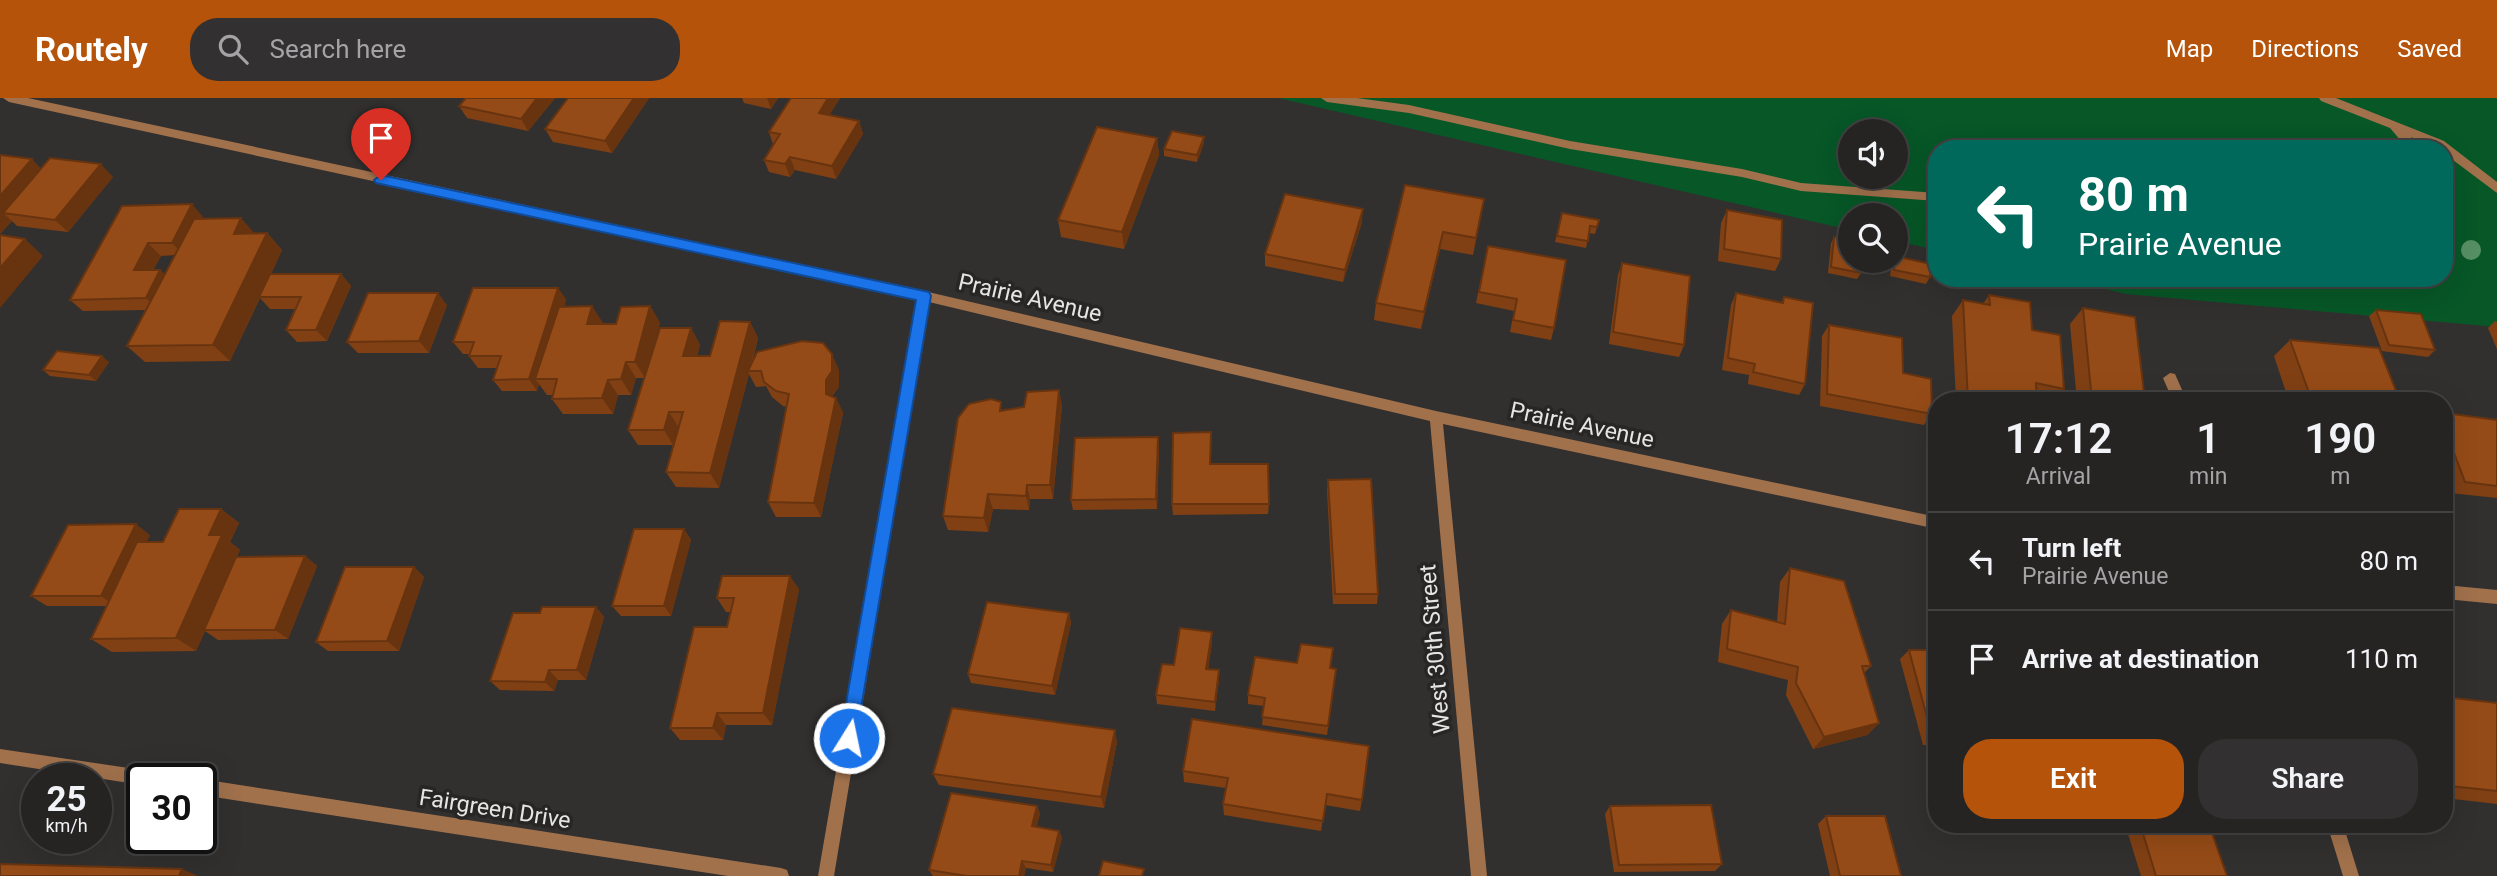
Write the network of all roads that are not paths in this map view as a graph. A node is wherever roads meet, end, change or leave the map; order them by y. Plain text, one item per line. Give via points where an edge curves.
1 (9, 98) edge
2 (1327, 98) edge
3 (2325, 98) edge
4 (28, 104) junction
5 (0, 108) edge
6 (2394, 125) junction
7 (2406, 140) edge
8 (2430, 140) edge
9 (2453, 154) edge
10 (2497, 189) edge
11 (1928, 196) edge
12 (924, 296) junction
13 (2170, 378) dead end
14 (2176, 392) edge
15 (1436, 417) junction
16 (1928, 521) edge
17 (2453, 593) edge
18 (2497, 597) edge
19 (0, 756) edge
20 (126, 775) edge
21 (217, 789) edge
22 (2338, 833) edge
23 (781, 876) edge
24 (826, 876) edge
25 (1479, 876) edge
26 (2350, 876) edge

1 - 4 street, Prairie Avenue
2 - 11 street via 1409,109 1570,145 1801,187
3 - 6 street
4 - 5 street, Prairie Avenue
4 - 12 street, Prairie Avenue
6 - 7 street
6 - 8 street
9 - 10 street
12 - 15 street, Prairie Avenue
12 - 24 street
13 - 14 street
15 - 16 street, Prairie Avenue
15 - 25 street, West 30th Street
17 - 18 street
19 - 20 street
21 - 23 street, Fairgreen Drive
22 - 26 street

